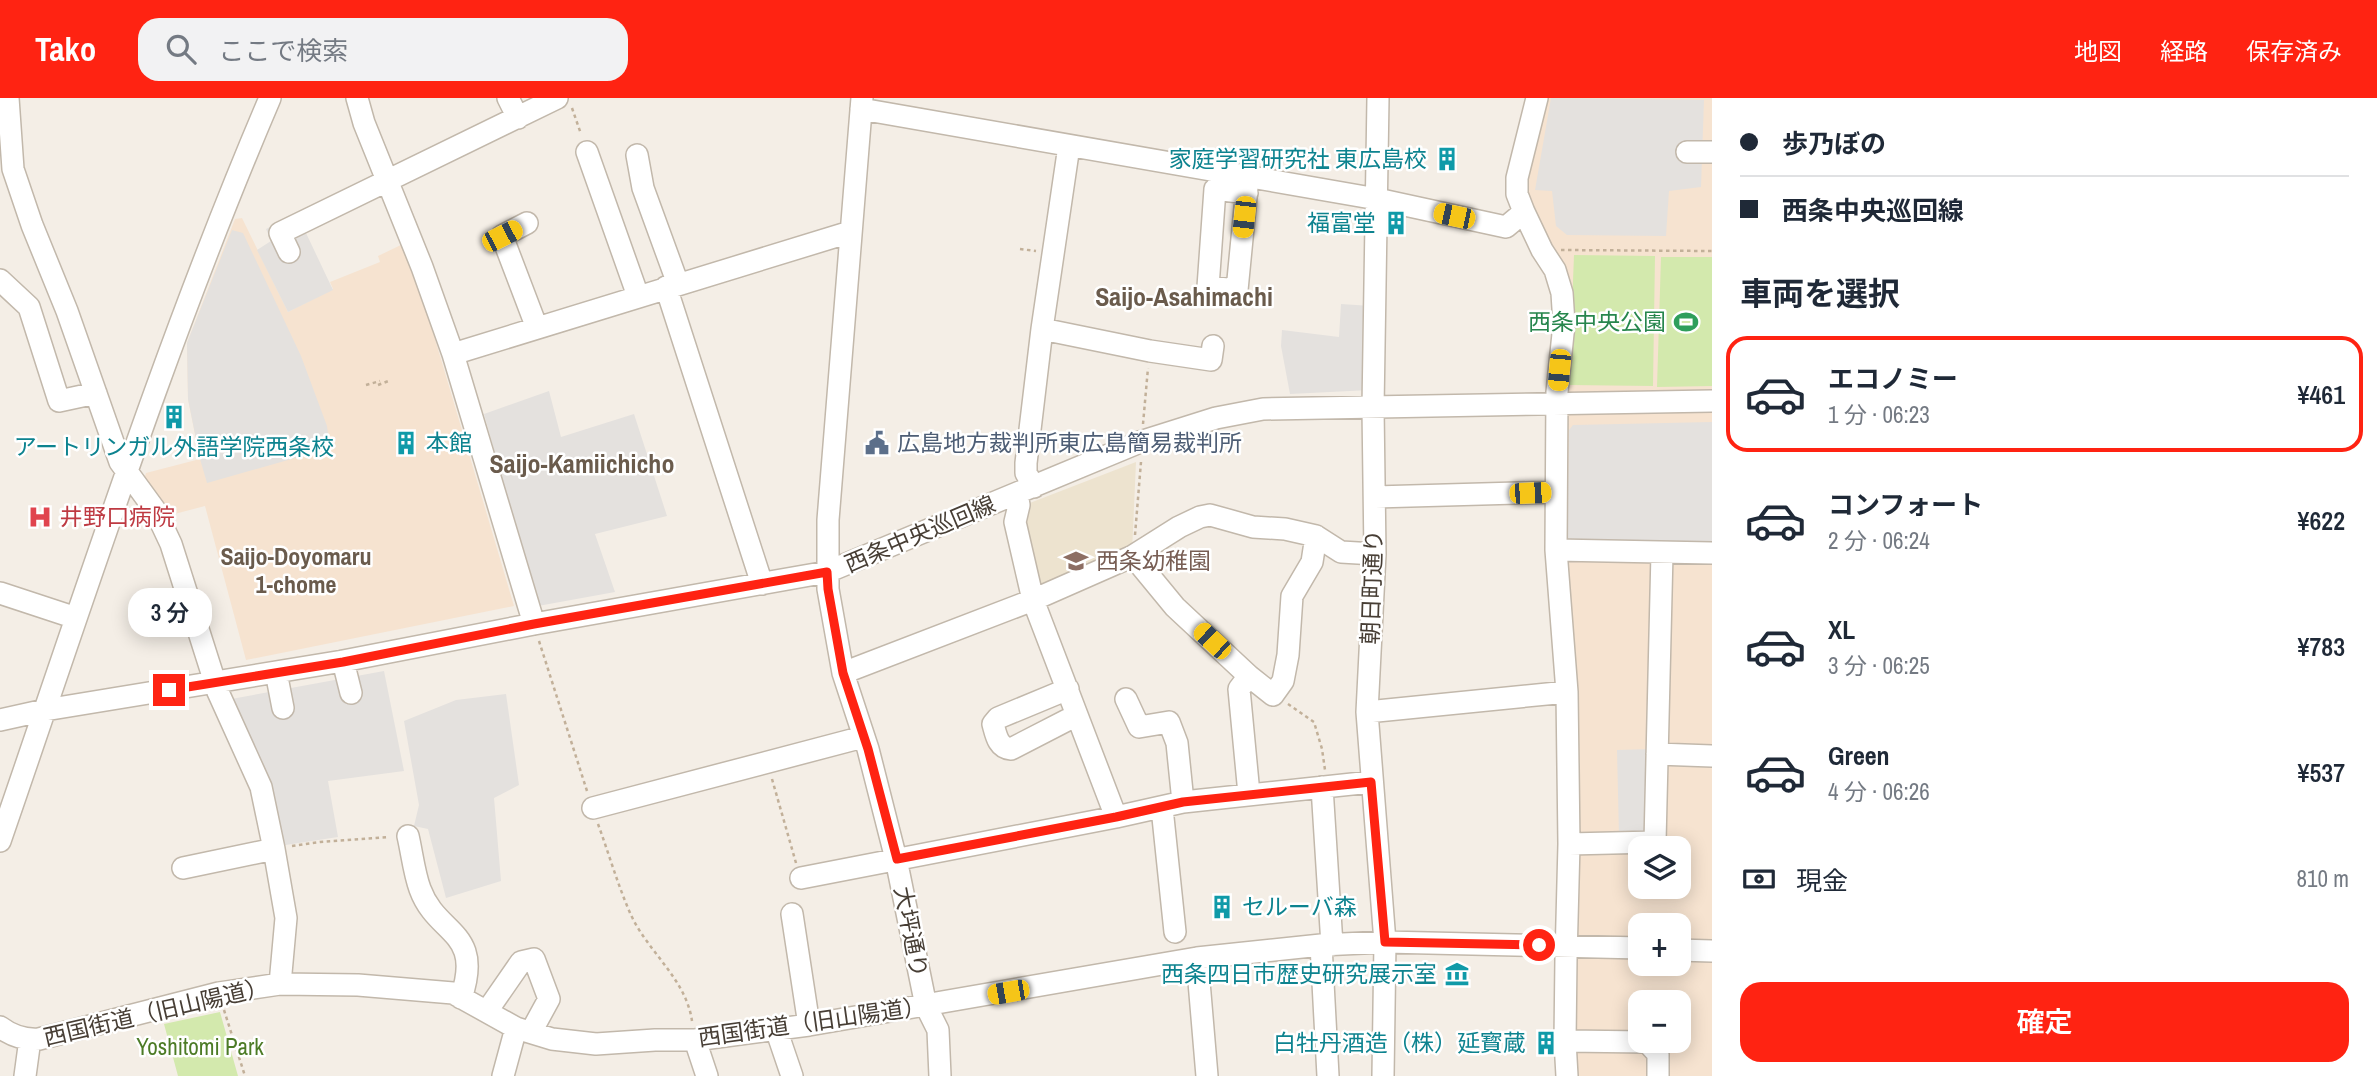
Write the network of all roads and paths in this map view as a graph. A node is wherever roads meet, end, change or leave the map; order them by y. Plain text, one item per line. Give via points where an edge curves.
1 (8, 98) edge
2 (270, 98) edge
3 (357, 98) edge
4 (508, 98) edge
5 (557, 98) edge
6 (568, 98) edge
7 (1378, 98) edge
8 (1536, 98) edge
9 (862, 104) edge
10 (518, 118) junction
11 (1069, 146) junction
12 (587, 152) joint
13 (637, 155) dead end
14 (388, 182) junction
15 (1377, 199) junction
16 (1524, 212) junction
17 (527, 223) dead end
18 (850, 232) junction
19 (1551, 250) dead end
20 (289, 251) dead end
21 (1712, 251) edge
22 (0, 280) edge
23 (672, 285) junction
24 (638, 296) junction
25 (537, 328) junction
26 (1042, 329) junction
27 (1213, 346) dead end
28 (1150, 351) junction
29 (453, 354) junction
30 (391, 380) dead end
31 (366, 385) dead end
32 (96, 393) junction
33 (1712, 401) edge
34 (1557, 405) junction
35 (1373, 408) junction
36 (1142, 427) dead end
37 (1141, 455) dead end
38 (125, 471) junction
39 (1025, 490) junction
40 (1556, 492) junction
41 (1375, 497) junction
42 (1316, 536) junction
43 (1556, 550) junction
44 (1662, 553) junction
45 (1712, 553) edge
46 (1375, 554) junction
47 (1133, 556) junction
48 (827, 572) junction
49 (762, 584) junction
50 (0, 593) edge
51 (1033, 600) junction
52 (76, 618) junction
53 (534, 624) junction
54 (343, 662) junction
55 (276, 672) junction
56 (843, 673) junction
57 (1249, 676) junction
58 (215, 682) junction
59 (1068, 689) junction
60 (1567, 692) junction
61 (351, 693) dead end
62 (1273, 695) junction
63 (1126, 699) dead end
64 (283, 708) dead end
65 (45, 710) junction
66 (1367, 712) junction
67 (1077, 715) junction
68 (0, 720) edge
69 (863, 737) junction
70 (1657, 754) junction
71 (1712, 756) edge
72 (767, 762) junction
73 (1371, 782) junction
74 (1325, 787) junction
75 (1249, 794) junction
76 (1183, 802) junction
77 (593, 808) junction
78 (1162, 808) junction
79 (1116, 817) junction
80 (408, 836) joint
81 (0, 841) edge
82 (1569, 844) junction
83 (274, 849) junction
84 (897, 859) junction
85 (183, 868) dead end
86 (801, 878) joint
87 (792, 914) dead end
88 (1175, 932) dead end
89 (1385, 942) junction
90 (1327, 945) junction
91 (1566, 945) junction
92 (1628, 948) edge
93 (1691, 950) edge
94 (1712, 951) edge
95 (1197, 958) junction
96 (280, 984) junction
97 (219, 993) junction
98 (461, 998) junction
99 (926, 1006) junction
100 (487, 1011) junction
101 (809, 1025) junction
102 (0, 1027) edge
103 (776, 1029) junction
104 (524, 1030) junction
105 (30, 1040) junction
106 (695, 1040) junction
107 (1565, 1041) junction
108 (25, 1076) edge
109 (245, 1076) edge
110 (503, 1076) edge
111 (706, 1076) edge
112 (792, 1076) edge
113 (940, 1076) edge
114 (1207, 1076) edge
115 (1328, 1076) edge
116 (1383, 1076) edge
117 (1567, 1076) edge
118 (1658, 1076) edge

1 - 32 street via 13,169
2 - 38 street via 178,324
3 - 14 street
4 - 10 street
5 - 10 street
6 - 12 path
7 - 15 street, 朝日町通り
8 - 16 street via 1517,178
9 - 11 street
9 - 18 street, 大坪通り
10 - 14 street
11 - 15 street via 1248,185
11 - 26 street
12 - 24 street
13 - 23 street
14 - 20 street via 280,233
14 - 29 street
15 - 16 street via 1506,227
15 - 35 street, 朝日町通り
16 - 34 street via 1562,293
17 - 25 street via 502,236
18 - 23 street
18 - 48 street, 大坪通り
19 - 21 path
22 - 32 street via 29,307 58,401
23 - 24 street
23 - 49 street
24 - 25 street
25 - 29 street
26 - 28 street
26 - 39 street
27 - 28 street via 1211,360
28 - 36 path
29 - 53 street
30 - 31 path
32 - 38 street
33 - 34 street, 西条中央巡回線
34 - 35 street, 西条中央巡回線
34 - 40 street
35 - 39 street, 西条中央巡回線 via 1263,410 1216,418 1140,442
35 - 41 street, 朝日町通り
37 - 47 path
38 - 52 street
38 - 58 street via 155,510 171,544
39 - 48 street, 西条中央巡回線
39 - 51 street via 1015,522
40 - 41 street
40 - 43 street
41 - 46 street, 朝日町通り
42 - 46 street via 1340,552
42 - 47 street via 1210,515 1179,527
42 - 62 street via 1312,562 1292,596 1288,655 1283,681
43 - 44 street
43 - 60 street
44 - 45 street
44 - 70 street
46 - 66 street, 朝日町通り
47 - 51 street
47 - 57 street via 1175,607
48 - 49 street, 西条中央巡回線
48 - 56 street, 大坪通り
49 - 53 street, 西条中央巡回線
50 - 52 street
51 - 56 street
51 - 59 street
52 - 65 street
53 - 54 street, 西条中央巡回線
53 - 77 path
54 - 55 street, 西条中央巡回線
54 - 61 street
55 - 58 street, 西条中央巡回線
55 - 64 street
56 - 69 street, 大坪通り
57 - 62 street
57 - 75 street via 1239,689
58 - 65 street, 西条中央巡回線
58 - 83 street via 261,787
59 - 67 street
59 - 67 street via 998,718 994,730 1000,745 1011,749
60 - 66 street
60 - 82 street
62 - 74 path via 1314,722 1322,748
63 - 76 street via 1139,727 1169,722 1177,743
65 - 68 street, 西条中央巡回線
65 - 81 street
66 - 73 street, 朝日町通り
67 - 79 street
69 - 72 street
69 - 84 street, 大坪通り
70 - 71 street
70 - 82 street via 1656,842
72 - 77 street
72 - 86 path
73 - 74 street
73 - 89 street, 朝日町通り
74 - 75 street
74 - 90 street
75 - 76 street
76 - 78 street
77 - 106 path via 632,917 690,1006
78 - 79 street
78 - 88 street
79 - 84 street
80 - 83 path
80 - 98 street via 420,890 462,941 467,958
82 - 91 street
83 - 85 street
83 - 96 street via 286,918
84 - 86 street
84 - 99 street, 大坪通り
87 - 101 street
89 - 90 street, 西国街道（旧山陽道）
89 - 91 street, 西国街道（旧山陽道）
89 - 116 street, 朝日町通り
90 - 95 street, 西国街道（旧山陽道）
90 - 115 street
91 - 92 street, 西国街道（旧山陽道）
91 - 107 street
93 - 94 street
95 - 99 street, 西国街道（旧山陽道）
95 - 114 street
96 - 97 street, 西国街道（旧山陽道）
96 - 98 street, 西国街道（旧山陽道） via 358,985 453,993
97 - 105 street, 西国街道（旧山陽道）
97 - 109 path
98 - 100 street, 西国街道（旧山陽道）
99 - 101 street, 西国街道（旧山陽道）
99 - 113 street, 大坪通り via 938,1030
100 - 104 street, 西国街道（旧山陽道）
100 - 104 street via 522,962 534,958 549,999
101 - 103 street, 西国街道（旧山陽道）
102 - 105 street, 西国街道（旧山陽道）
103 - 106 street, 西国街道（旧山陽道）
103 - 112 street
104 - 106 street, 西国街道（旧山陽道） via 596,1044
104 - 110 street
105 - 108 street
106 - 111 street
107 - 117 street
107 - 118 street via 1647,1042 1658,1054

